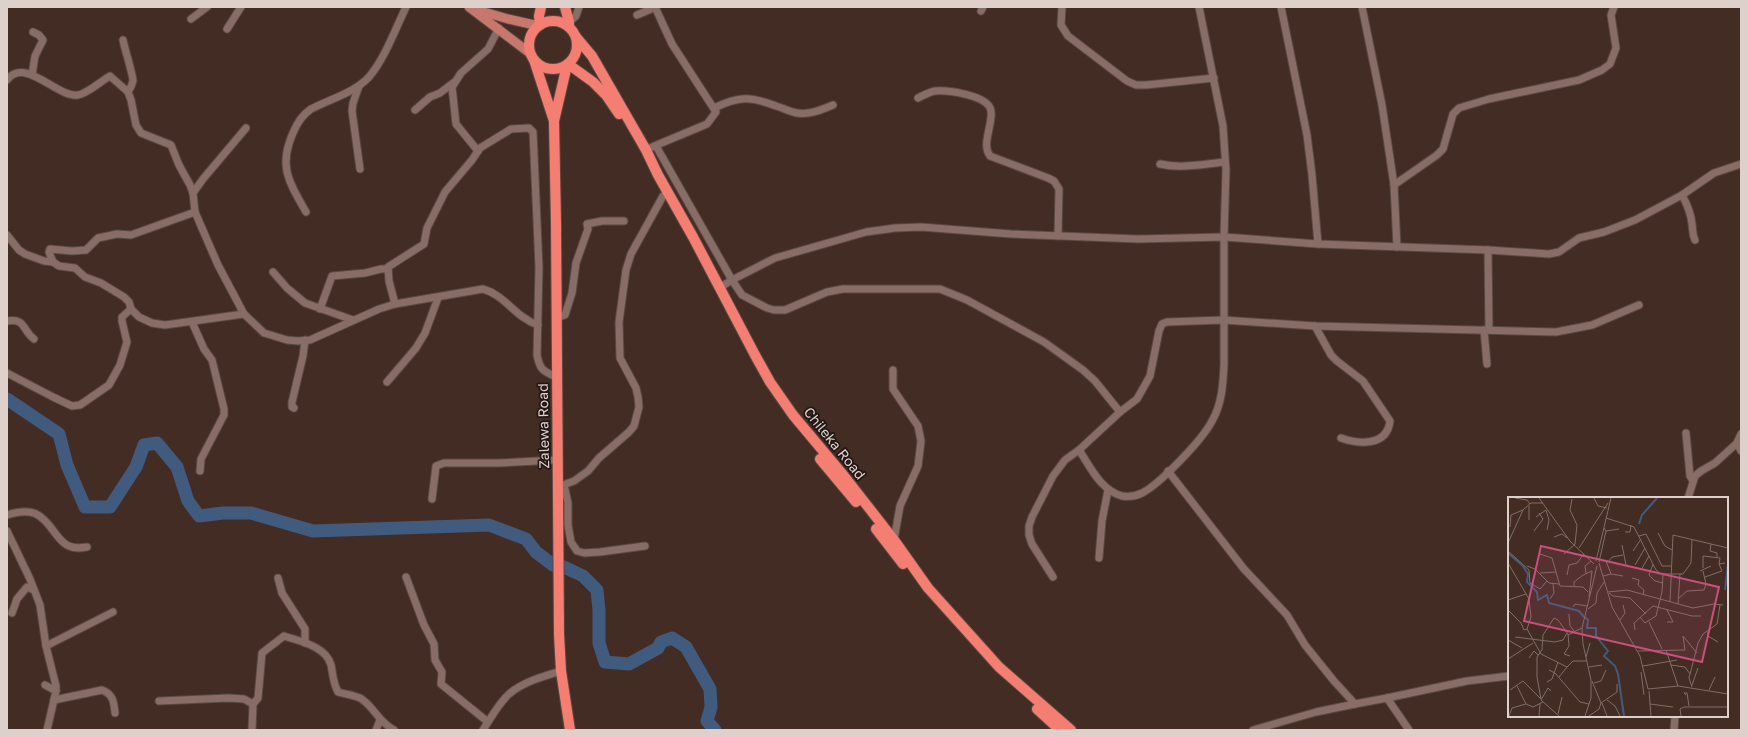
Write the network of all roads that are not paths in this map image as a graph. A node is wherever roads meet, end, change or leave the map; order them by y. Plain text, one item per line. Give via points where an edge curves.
1 (208, 7) edge
2 (240, 7) edge
3 (406, 7) edge
4 (469, 7) edge
5 (541, 7) edge
6 (565, 7) edge
7 (579, 7) edge
8 (643, 7) edge
9 (1062, 7) edge
10 (1199, 7) edge
11 (1281, 7) edge
12 (1362, 7) edge
13 (1614, 7) edge
14 (654, 8) edge
15 (637, 15) dead end
16 (191, 19) dead end
17 (569, 24) junction
18 (539, 25) junction
19 (499, 28) junction
20 (227, 29) dead end
21 (33, 32) dead end
22 (576, 37) junction
23 (123, 40) dead end
24 (532, 57) junction
25 (568, 64) junction
26 (32, 75) junction
27 (1214, 78) junction
28 (7, 80) edge
29 (454, 83) junction
30 (359, 86) junction
31 (128, 92) junction
32 (918, 98) dead end
33 (833, 105) dead end
34 (714, 108) junction
35 (415, 110) dead end
36 (554, 121) junction
37 (246, 128) dead end
38 (656, 146) junction
39 (646, 150) junction
40 (478, 151) junction
41 (1225, 162) junction
42 (1160, 164) dead end
43 (1741, 164) edge
44 (360, 169) dead end
45 (1394, 185) junction
46 (193, 193) junction
47 (1682, 195) junction
48 (664, 196) junction
49 (195, 212) junction
50 (306, 212) dead end
51 (624, 221) dead end
52 (7, 235) edge
53 (1058, 236) junction
54 (1224, 237) junction
55 (1695, 240) dead end
56 (1318, 244) junction
57 (1397, 247) junction
58 (1488, 250) junction
59 (53, 262) junction
60 (388, 270) junction
61 (273, 272) dead end
62 (732, 280) junction
63 (719, 288) junction
64 (438, 298) junction
65 (395, 304) junction
66 (1639, 305) dead end
67 (131, 309) junction
68 (320, 309) junction
69 (244, 314) junction
70 (556, 318) junction
71 (353, 320) junction
72 (1223, 320) junction
73 (7, 321) edge
74 (192, 322) junction
75 (538, 326) junction
76 (1315, 326) junction
77 (1487, 330) junction
78 (34, 340) dead end
79 (305, 340) junction
80 (1487, 364) dead end
81 (893, 370) dead end
82 (7, 373) edge
83 (556, 377) junction
84 (387, 382) dead end
85 (294, 408) dead end
86 (1120, 412) junction
87 (1686, 433) dead end
88 (1741, 434) edge
89 (1340, 438) dead end
90 (1737, 443) junction
91 (1079, 450) junction
92 (1741, 451) edge
93 (557, 460) junction
94 (200, 471) dead end
95 (1168, 471) junction
96 (1693, 481) junction
97 (561, 486) junction
98 (1108, 490) junction
99 (1688, 497) edge
100 (432, 499) dead end
101 (7, 515) edge
102 (7, 531) edge
103 (894, 540) junction
104 (645, 546) dead end
105 (87, 547) dead end
106 (1099, 558) dead end
107 (406, 577) dead end
108 (1053, 577) dead end
109 (278, 578) dead end
110 (34, 590) junction
111 (113, 612) dead end
112 (12, 613) dead end
113 (305, 643) junction
114 (46, 646) junction
115 (561, 671) junction
116 (1508, 676) edge
117 (45, 685) dead end
118 (56, 691) junction
119 (1387, 698) junction
120 (54, 700) junction
121 (159, 701) dead end
122 (253, 704) junction
123 (1355, 704) junction
124 (115, 713) dead end
125 (1675, 717) edge
126 (380, 720) junction
127 (488, 722) junction
128 (47, 730) edge
129 (252, 730) edge
130 (376, 730) edge
131 (394, 730) edge
132 (483, 730) edge
133 (570, 730) edge
134 (1060, 730) edge
135 (1071, 730) edge
136 (1253, 730) edge
137 (1410, 730) edge
138 (1674, 730) edge

1 - 16 street
2 - 20 street
3 - 30 street via 377,66
4 - 18 main road
4 - 19 main road
5 - 18 highway
6 - 17 highway
7 - 17 street
8 - 14 street
9 - 27 street via 1061,25 1068,36 1127,81 1136,85 1146,85
10 - 27 street
11 - 56 street via 1307,135
12 - 45 street via 1382,105
13 - 45 street via 1610,15 1616,48 1610,64 1597,73 1579,80 1459,108 1453,114 1443,148
14 - 15 street
14 - 34 street via 672,44
17 - 18 highway via 555,21
17 - 22 highway
18 - 24 highway via 530,38
19 - 24 main road
19 - 29 street via 488,49 461,73
21 - 26 street via 43,40 35,56
22 - 25 highway via 577,49
22 - 39 highway, Chileka Road via 592,56
23 - 31 street via 133,76 133,83
24 - 25 highway via 542,66 552,69
24 - 36 highway, Zalewa Road
25 - 36 highway, Zalewa Road
25 - 48 highway via 606,95
26 - 28 street via 16,72
26 - 31 street via 75,95 84,93 110,76
27 - 41 street via 1223,126
29 - 35 street via 430,97
29 - 40 street via 452,90 456,124
30 - 44 street via 352,111
30 - 50 street via 309,111 299,120 286,147 285,162 288,174 293,190
31 - 46 street via 136,126 141,133 171,145
32 - 53 street via 930,92 952,91 972,95 986,104 991,110 987,148 990,156 1048,178 1057,184
33 - 34 street via 816,112 796,113 760,101 740,98
34 - 38 street via 716,112 707,124
36 - 70 highway, Zalewa Road
37 - 46 street
38 - 39 street
38 - 62 street
39 - 63 highway, Chileka Road
40 - 60 street via 445,192 427,228 424,244 390,265
40 - 75 street via 511,129 531,129 538,267
41 - 42 street via 1179,167
41 - 54 street
43 - 47 street via 1714,173
45 - 57 street
46 - 49 street
47 - 55 street via 1687,204
47 - 58 street via 1635,220 1579,238 1558,252 1542,254
48 - 97 street via 631,254 626,270 619,322 620,358 638,397 636,421 630,432 603,454 588,471
48 - 134 highway via 748,356 789,420 866,514 923,592 990,666
49 - 59 street via 131,235 117,234 98,238 86,250 52,249 49,252
49 - 69 street via 218,265
51 - 70 street via 587,224 588,230 576,263 569,304 565,315
52 - 59 street via 25,254
53 - 54 street via 1138,239
53 - 62 street via 921,227 873,231 775,258
54 - 56 street
54 - 72 street
56 - 57 street
57 - 58 street
58 - 77 street
59 - 67 street via 66,268 75,268 85,277 111,288 129,302
60 - 65 street
60 - 68 street via 332,276
61 - 68 street via 304,303
62 - 63 street
62 - 86 street via 742,295 774,310 784,310 827,292 844,289 940,289 967,300 1044,342 1087,374
63 - 103 highway, Chileka Road via 755,355 789,409
64 - 65 street
64 - 75 street via 483,289 492,292 525,320
64 - 84 street via 425,334
65 - 71 street
66 - 77 street via 1592,325 1556,332
67 - 74 street via 158,325
67 - 82 street via 122,317 127,342 120,364 109,385 80,405 72,406
68 - 71 street
69 - 74 street
69 - 79 street via 264,333 287,340
70 - 83 highway, Zalewa Road
71 - 79 street via 321,336
72 - 76 street
72 - 86 street via 1162,324 1145,387 1136,399
72 - 95 street via 1223,386 1213,421 1204,434
73 - 78 street via 16,320 23,324
74 - 94 street via 212,360 224,410 224,415 201,459
75 - 83 street via 539,364 543,371
76 - 77 street
76 - 89 street via 1331,355 1363,381 1390,421 1387,429 1375,441 1364,443
77 - 80 street
79 - 85 street via 292,402
81 - 103 street via 894,389 918,426 921,441 920,460 900,506
83 - 93 highway, Zalewa Road
86 - 91 street
87 - 96 street via 1690,476
88 - 90 street
90 - 92 street
90 - 96 street via 1715,463 1695,476
91 - 98 street
91 - 108 street via 1058,467 1029,526 1032,544
93 - 97 highway, Zalewa Road
93 - 100 street via 444,463 436,466
95 - 98 street via 1142,493 1121,496
95 - 123 street via 1244,569 1287,615 1305,644
96 - 99 street
97 - 104 street via 568,503 570,542 577,550 584,553
97 - 115 highway, Zalewa Road
98 - 106 street
101 - 105 street via 37,513 64,544 76,548
102 - 110 street
103 - 135 highway, Chileka Road via 928,588 999,667
107 - 127 street via 434,644 435,660 442,672 441,684
109 - 113 street via 282,593 306,629
110 - 112 street via 27,587 17,599
110 - 114 street via 40,605
111 - 114 street
113 - 122 street via 284,636 262,654 258,698
113 - 126 street via 326,656 331,664 333,681 338,692 359,698
114 - 118 street
115 - 127 street via 519,687 509,694
115 - 133 highway, Zalewa Road
116 - 119 street via 1436,686
117 - 118 street
118 - 120 street
119 - 123 street
119 - 137 street
120 - 124 street via 102,690 112,696
120 - 128 street
121 - 122 street via 228,698 244,699
122 - 129 street
123 - 136 street
125 - 138 street
126 - 130 street
126 - 131 street
127 - 132 street

